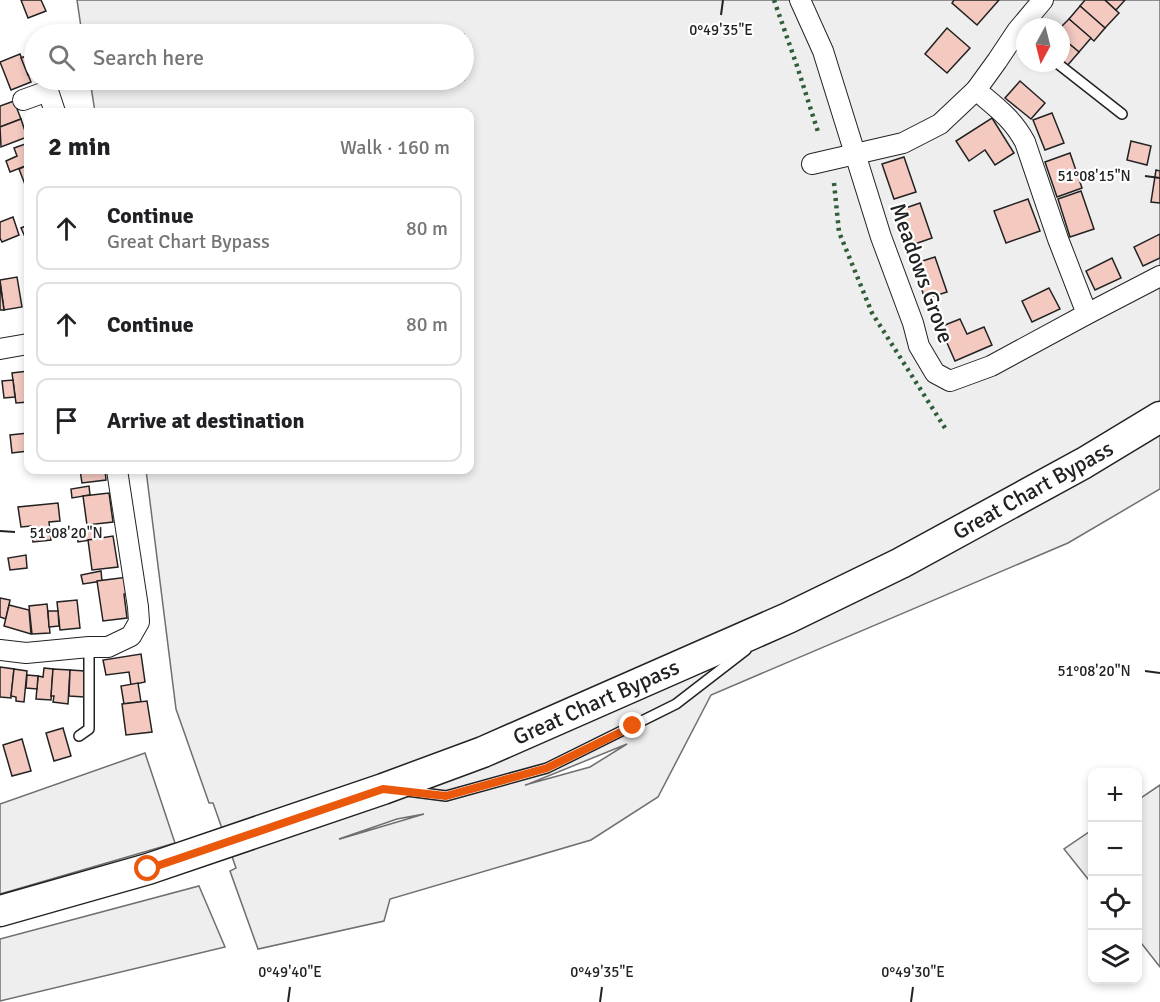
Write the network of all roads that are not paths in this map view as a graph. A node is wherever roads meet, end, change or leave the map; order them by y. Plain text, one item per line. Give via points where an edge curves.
1 (800, 0) edge
2 (1043, 0) edge
3 (1031, 18) edge
4 (1016, 40) edge
5 (1068, 72) edge
6 (976, 90) junction
7 (23, 100) dead end
8 (54, 108) edge
9 (1122, 114) dead end
10 (856, 154) junction
11 (812, 164) dead end
12 (1160, 276) edge
13 (1087, 314) junction
14 (24, 345) edge
15 (0, 349) edge
16 (1160, 417) edge
17 (118, 474) edge
18 (788, 618) junction
19 (760, 639) dead end
20 (89, 647) junction
21 (751, 647) dead end
22 (0, 650) edge
23 (79, 736) dead end
24 (383, 789) junction
25 (0, 911) edge

1 - 10 street, Meadows Grove via 823,51
2 - 3 street
4 - 6 street
5 - 9 lane
6 - 10 street via 940,124 903,142
6 - 13 street via 1009,118 1025,142
7 - 8 street via 48,91
10 - 11 street
10 - 13 street, Meadows Grove via 919,346 935,373 950,381 991,366
12 - 13 street, Meadows Grove
14 - 15 street
16 - 18 main road, Great Chart Bypass via 901,563
17 - 20 street via 139,622 131,636 108,647
18 - 19 lane
18 - 24 main road, Great Chart Bypass via 483,752
20 - 22 street via 26,653
20 - 23 lane via 89,729
21 - 24 lane via 676,705 547,768 446,796
24 - 25 main road, Great Chart Bypass via 148,869

